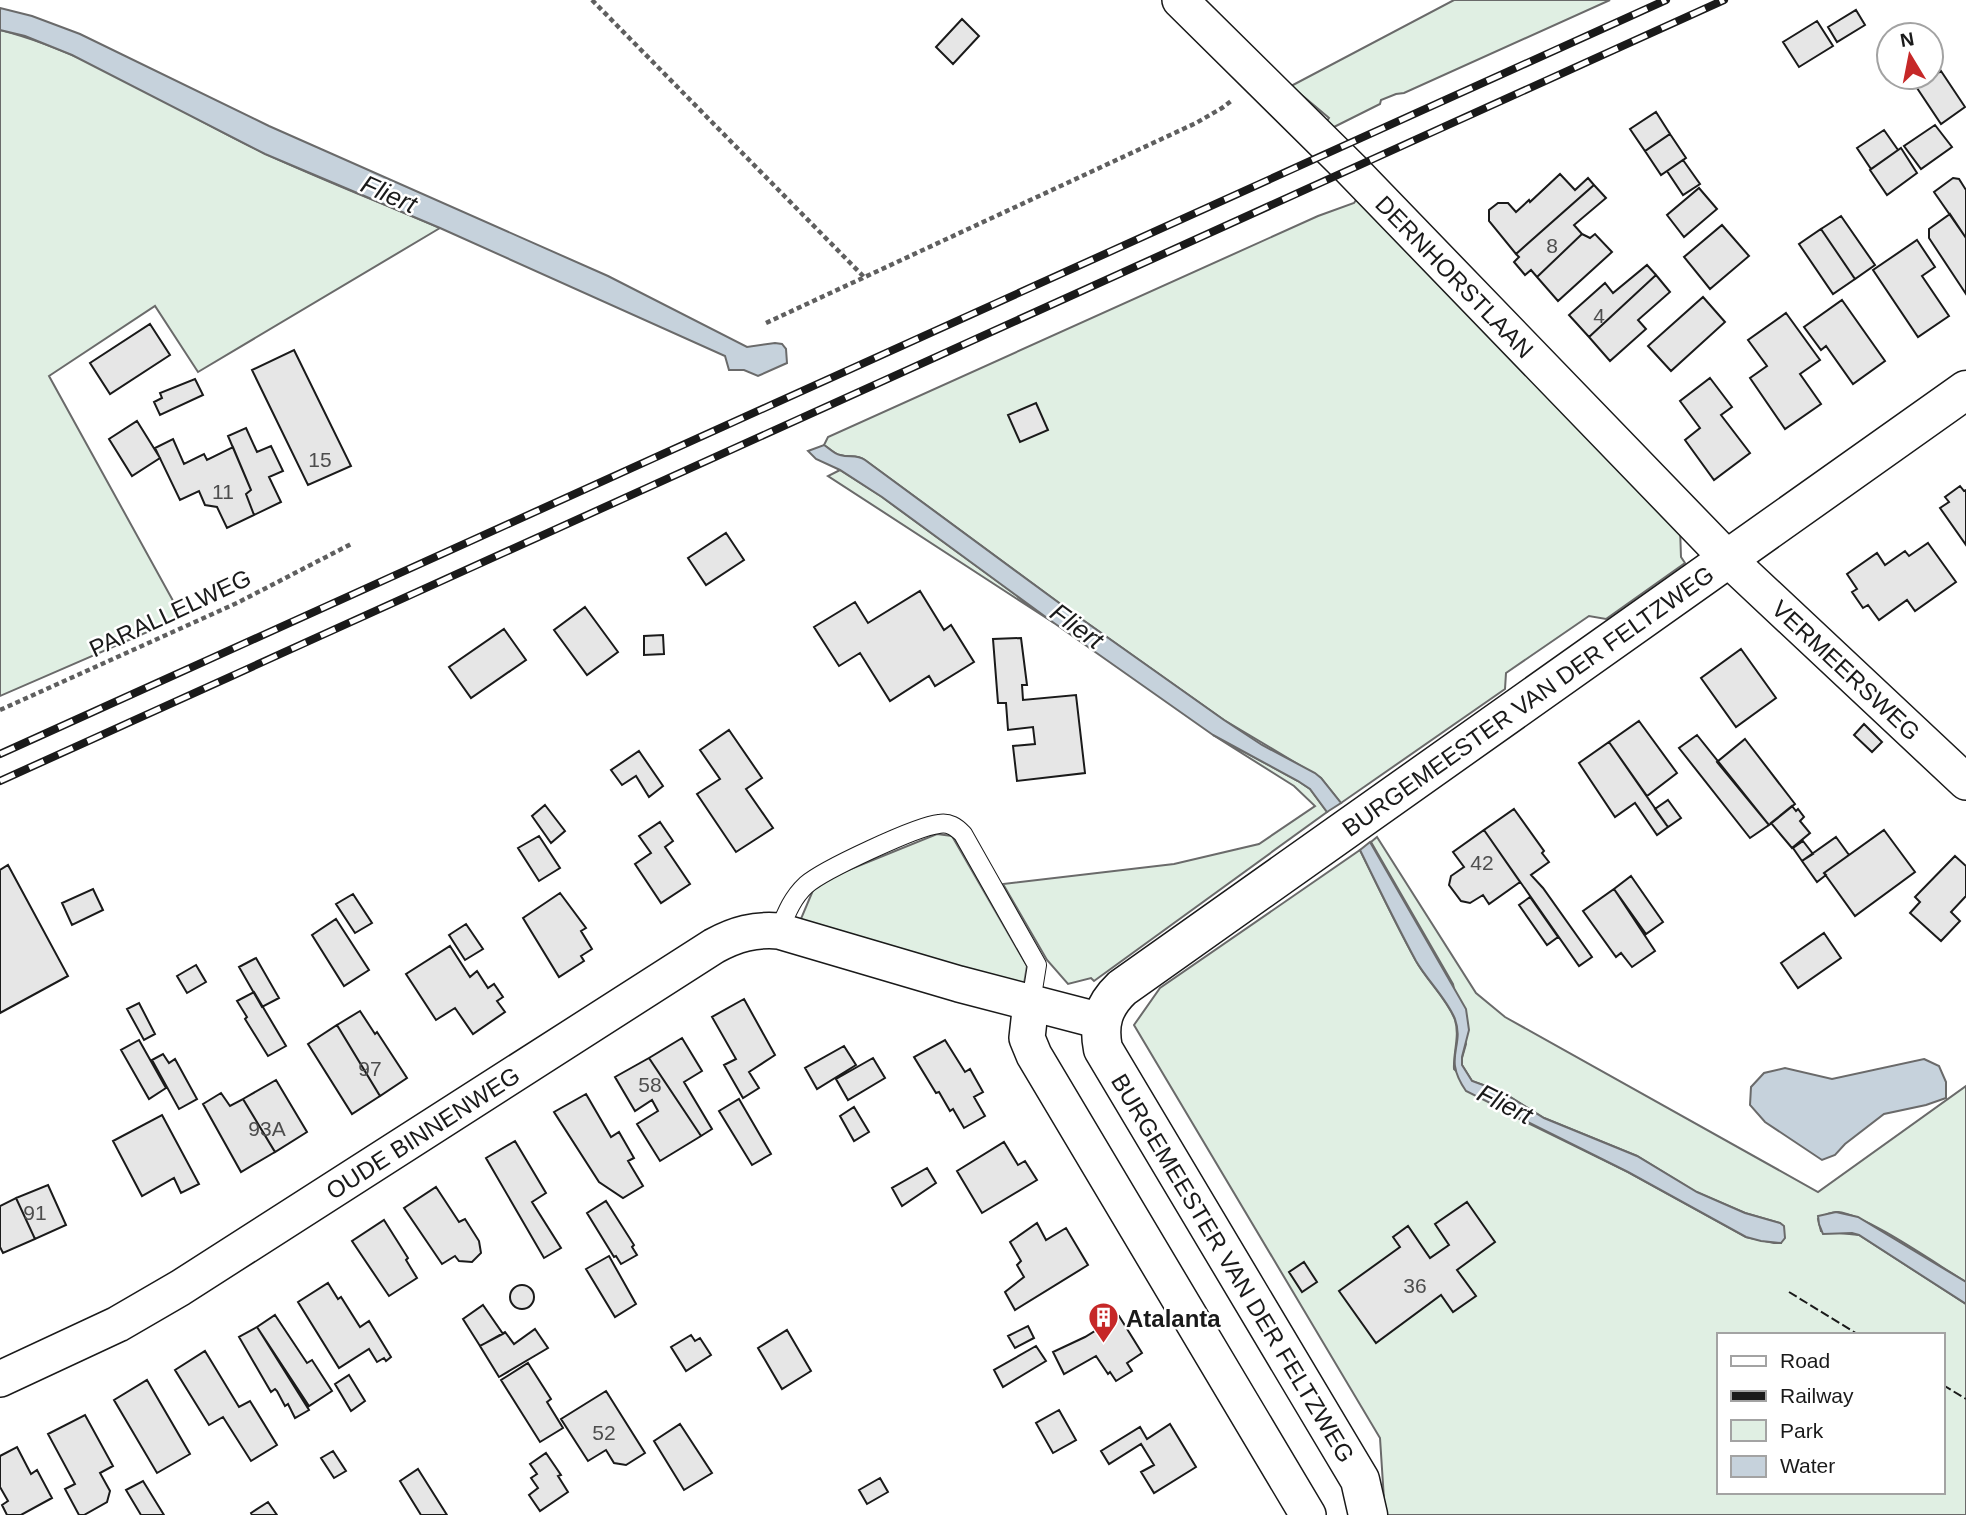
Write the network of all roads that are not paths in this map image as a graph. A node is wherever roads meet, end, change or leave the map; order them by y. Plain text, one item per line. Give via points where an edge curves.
1 (1180, 0) edge
2 (1966, 390) edge
3 (1727, 558) junction
4 (1966, 782) edge
5 (779, 931) junction
6 (1031, 1002) junction
7 (1101, 1021) junction
8 (70, 1348) junction
9 (0, 1351) edge
10 (0, 1379) edge
11 (1308, 1515) edge
12 (1368, 1515) edge

1 - 3 street, DERNHORSTLAAN via 1351,169
2 - 3 street, BURGEMEESTER VAN DER FELTZWEG
3 - 4 street, VERMEERSWEG
3 - 7 street, BURGEMEESTER VAN DER FELTZWEG via 1122,988 1105,1008
5 - 6 street, OUDE BINNENWEG
5 - 6 lane via 796,895 820,875 913,833 948,824 963,834 1037,965
5 - 8 street, OUDE BINNENWEG via 739,934 715,946 180,1288
6 - 7 street
6 - 11 street via 1027,1038 1034,1055
7 - 12 street, BURGEMEESTER VAN DER FELTZWEG via 1103,1049 1110,1063 1360,1480
8 - 9 street, OUDE BINNENWEG
8 - 10 street, OUDE BINNENWEG

